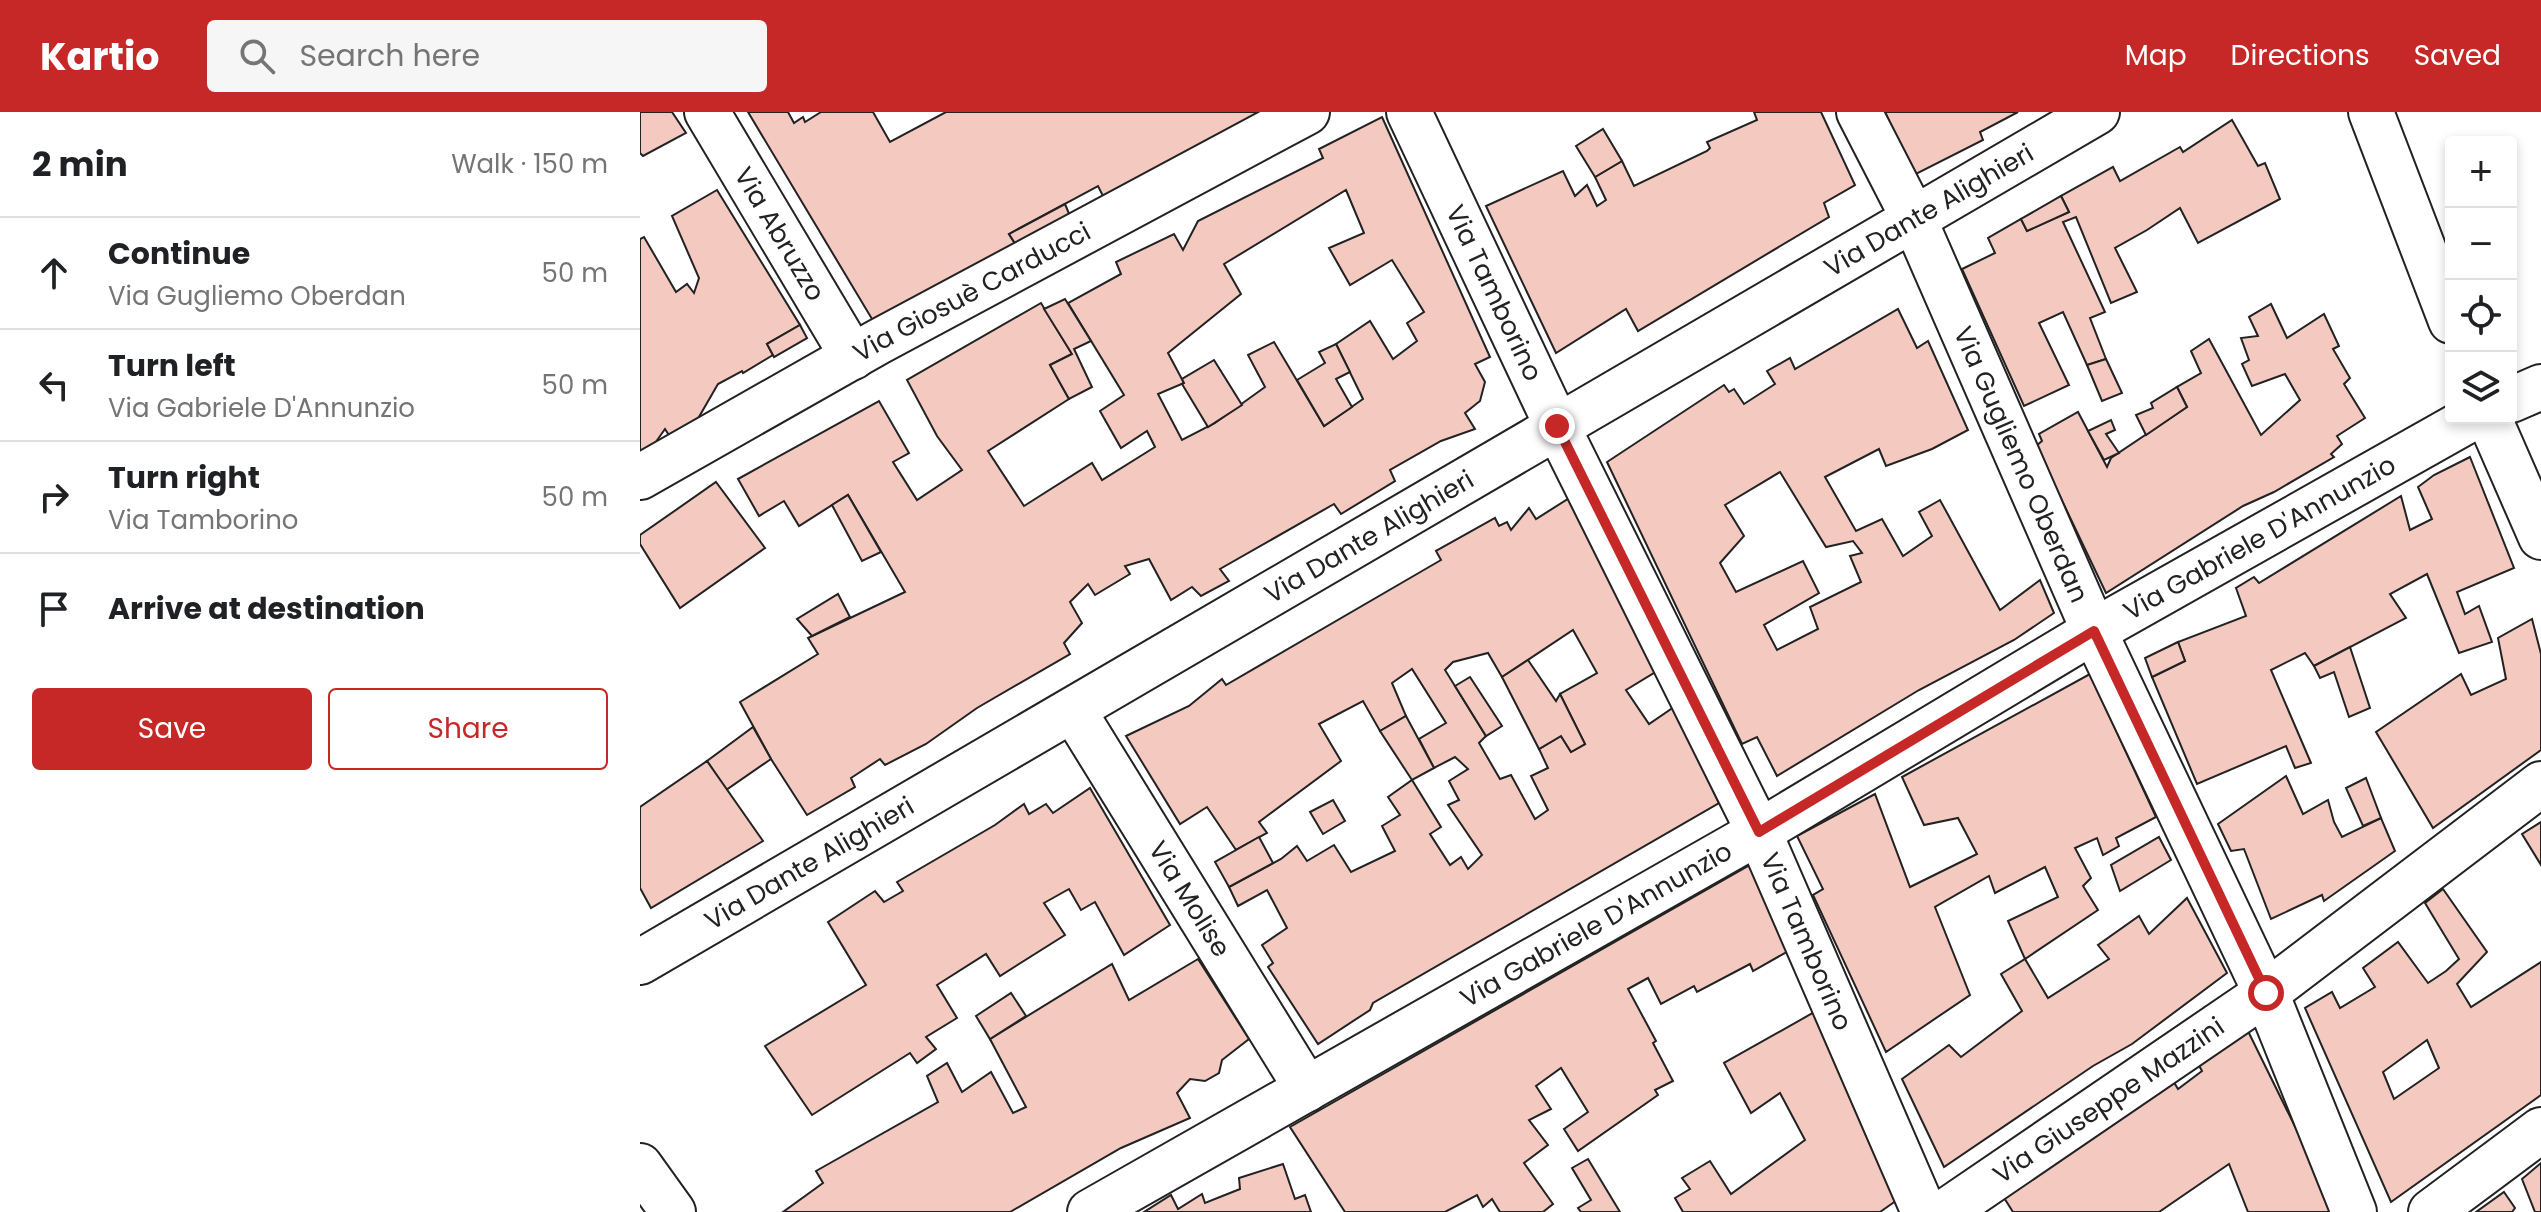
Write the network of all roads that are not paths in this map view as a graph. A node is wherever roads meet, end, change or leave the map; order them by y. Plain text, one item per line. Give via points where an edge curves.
1 (707, 112) edge
2 (1307, 112) edge
3 (1409, 112) edge
4 (1859, 112) edge
5 (2097, 112) edge
6 (2371, 112) edge
7 (1914, 219) junction
8 (2445, 305) edge
9 (853, 357) junction
10 (2541, 387) edge
11 (2517, 397) edge
12 (2461, 424) edge
13 (2492, 424) edge
14 (1557, 426) junction
15 (640, 477) edge
16 (2541, 537) edge
17 (2094, 631) junction
18 (1073, 710) junction
19 (2541, 784) edge
20 (1759, 832) junction
21 (640, 962) edge
22 (2266, 993) junction
23 (1307, 1089) junction
24 (2541, 1130) edge
25 (640, 1166) edge
26 (673, 1212) edge
27 (1090, 1212) edge
28 (1924, 1212) edge
29 (1945, 1212) edge
30 (2354, 1212) edge
31 (2431, 1212) edge

1 - 9 street, Via Abruzzo
2 - 9 street, Via Giosuè Carducci
3 - 14 street, Via Tamborino
4 - 7 street, Via Gugliemo Oberdan
5 - 7 street, Via Dante Alighieri
6 - 8 street
7 - 14 street, Via Dante Alighieri
7 - 17 street, Via Gugliemo Oberdan
9 - 15 street, Via Giosuè Carducci
10 - 11 street
12 - 17 street, Via Gabriele D'Annunzio
13 - 16 street
14 - 18 street, Via Dante Alighieri
14 - 20 street, Via Tamborino
17 - 20 street, Via Gabriele D'Annunzio
17 - 22 street, Via Gugliemo Oberdan
18 - 21 street, Via Dante Alighieri
18 - 23 street, Via Molise
19 - 22 street, Via Giuseppe Mazzini
20 - 23 street, Via Gabriele D'Annunzio
20 - 28 street, Via Tamborino
22 - 29 street, Via Giuseppe Mazzini
22 - 30 street, Via Gugliemo Oberdan
23 - 27 street, Via Gabriele D'Annunzio
24 - 31 street
25 - 26 street

